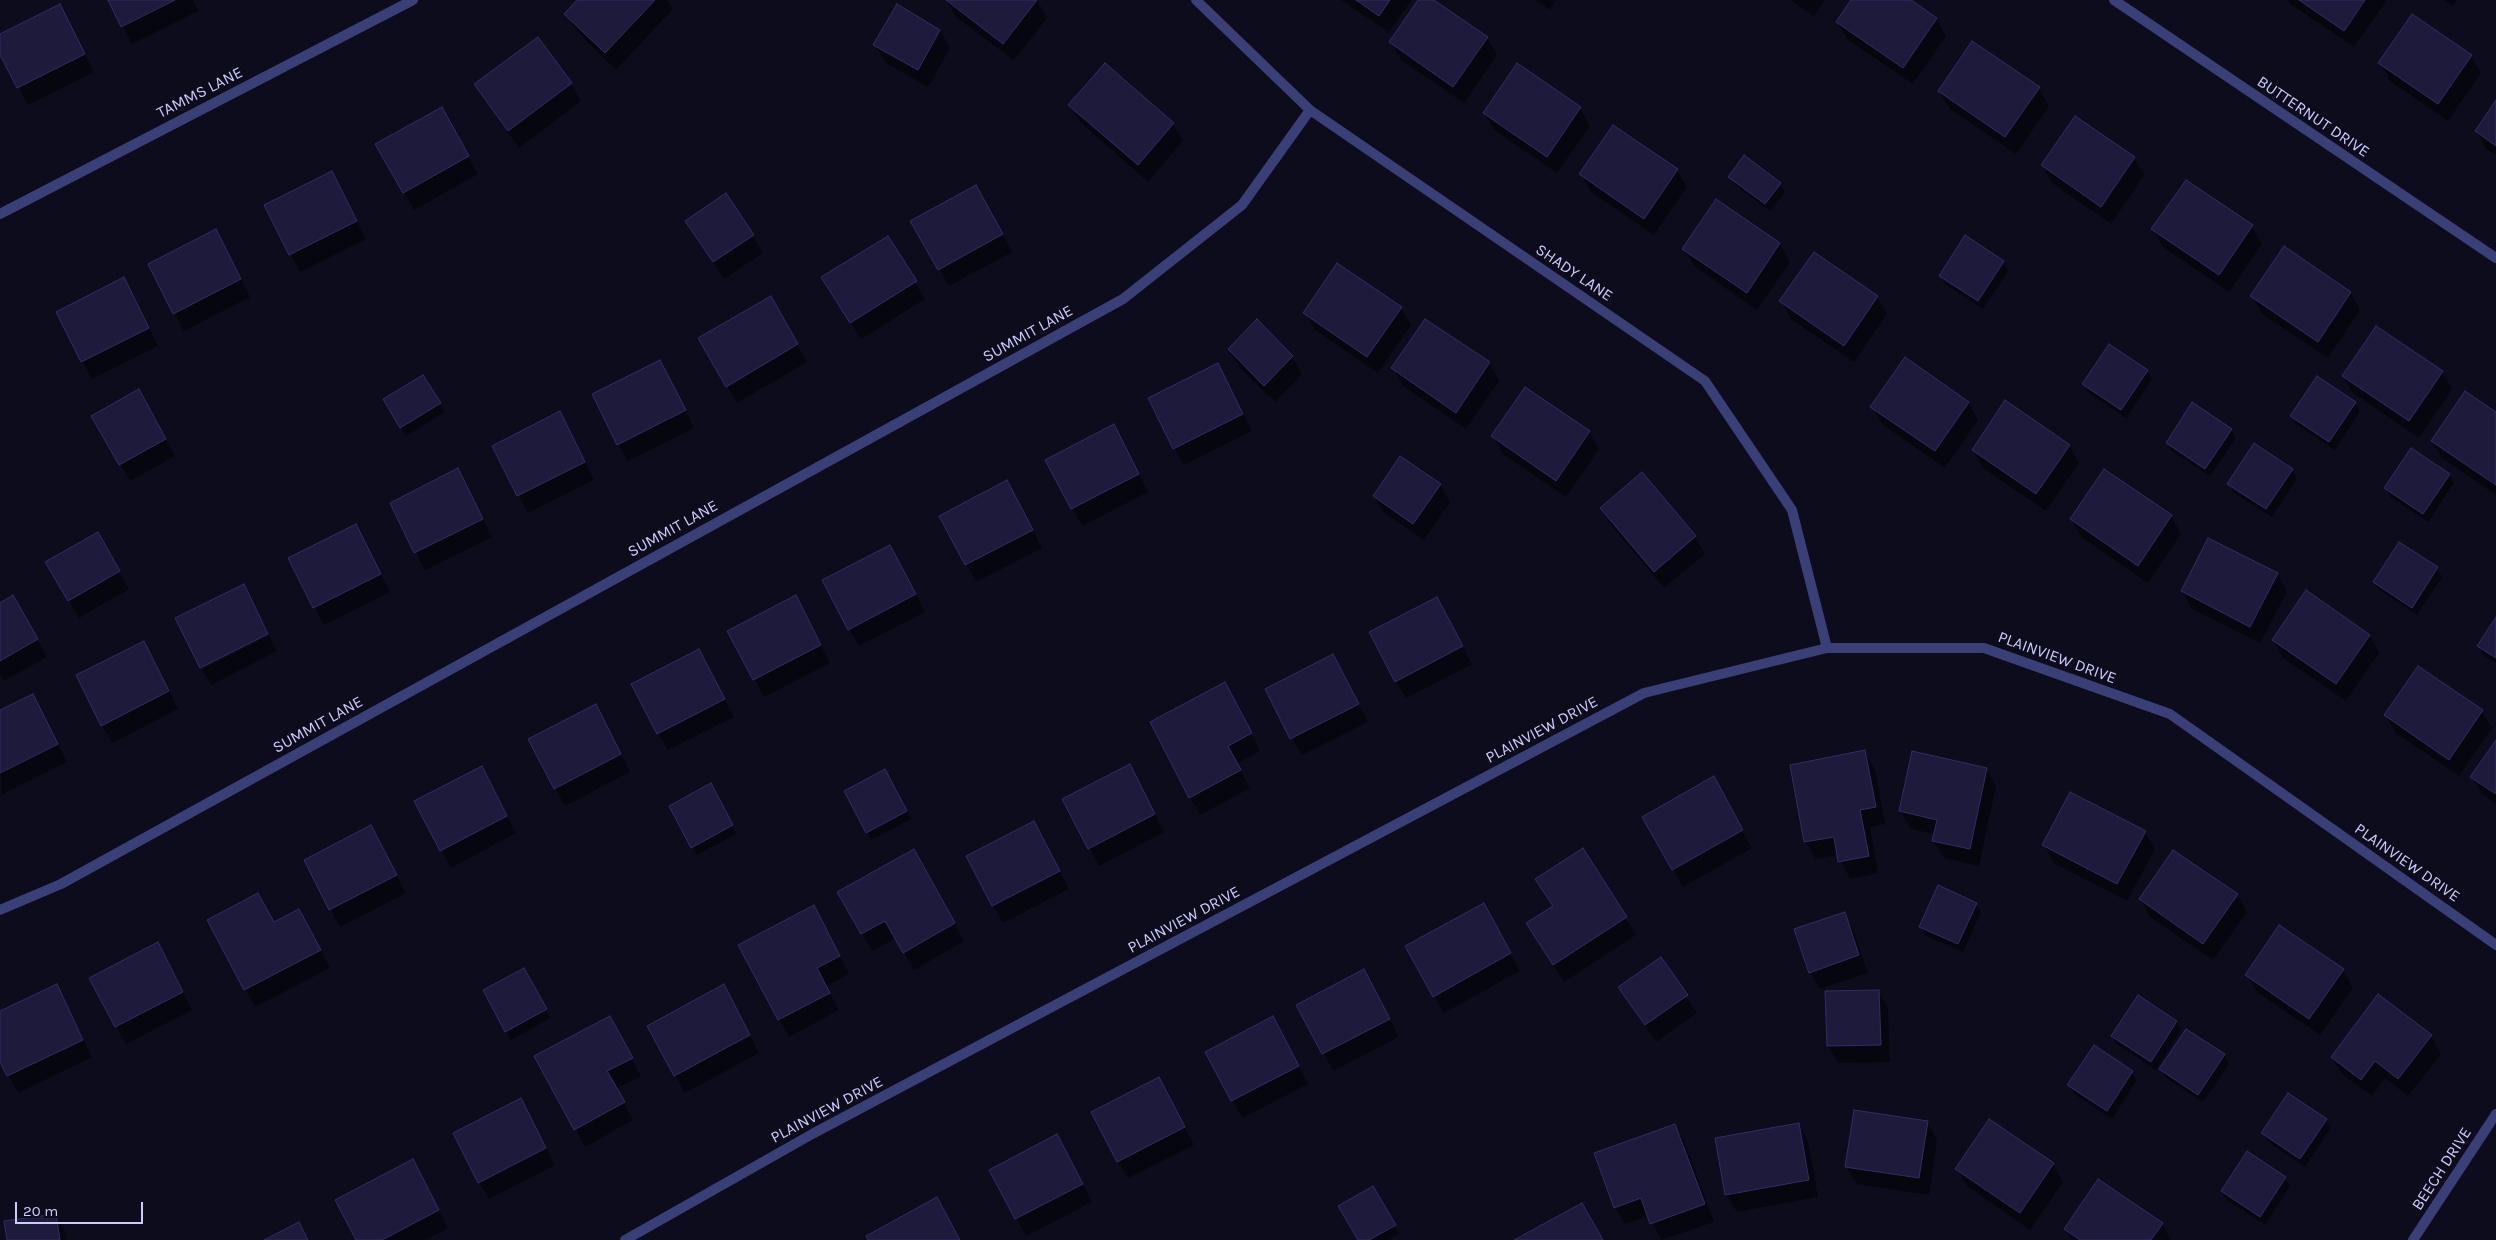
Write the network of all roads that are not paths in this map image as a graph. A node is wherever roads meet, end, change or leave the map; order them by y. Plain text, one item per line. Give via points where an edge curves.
1 (413, 0) edge
2 (1196, 0) edge
3 (2114, 0) edge
4 (1310, 110) junction
5 (0, 214) edge
6 (2496, 258) edge
7 (1827, 648) junction
8 (0, 910) edge
9 (2496, 945) edge
10 (2496, 1114) edge
11 (625, 1240) edge
12 (2413, 1240) edge

1 - 5 street, TAMMS LANE
2 - 4 street, SHADY LANE
3 - 6 street, BUTTERNUT DRIVE
4 - 7 street, SHADY LANE via 1705,381 1792,510
4 - 8 street, SUMMIT LANE via 1242,205 1123,299 60,884
7 - 9 street, PLAINVIEW DRIVE via 1984,648 2170,714
7 - 11 street, PLAINVIEW DRIVE via 1644,693 814,1133
10 - 12 street, BEECH DRIVE

